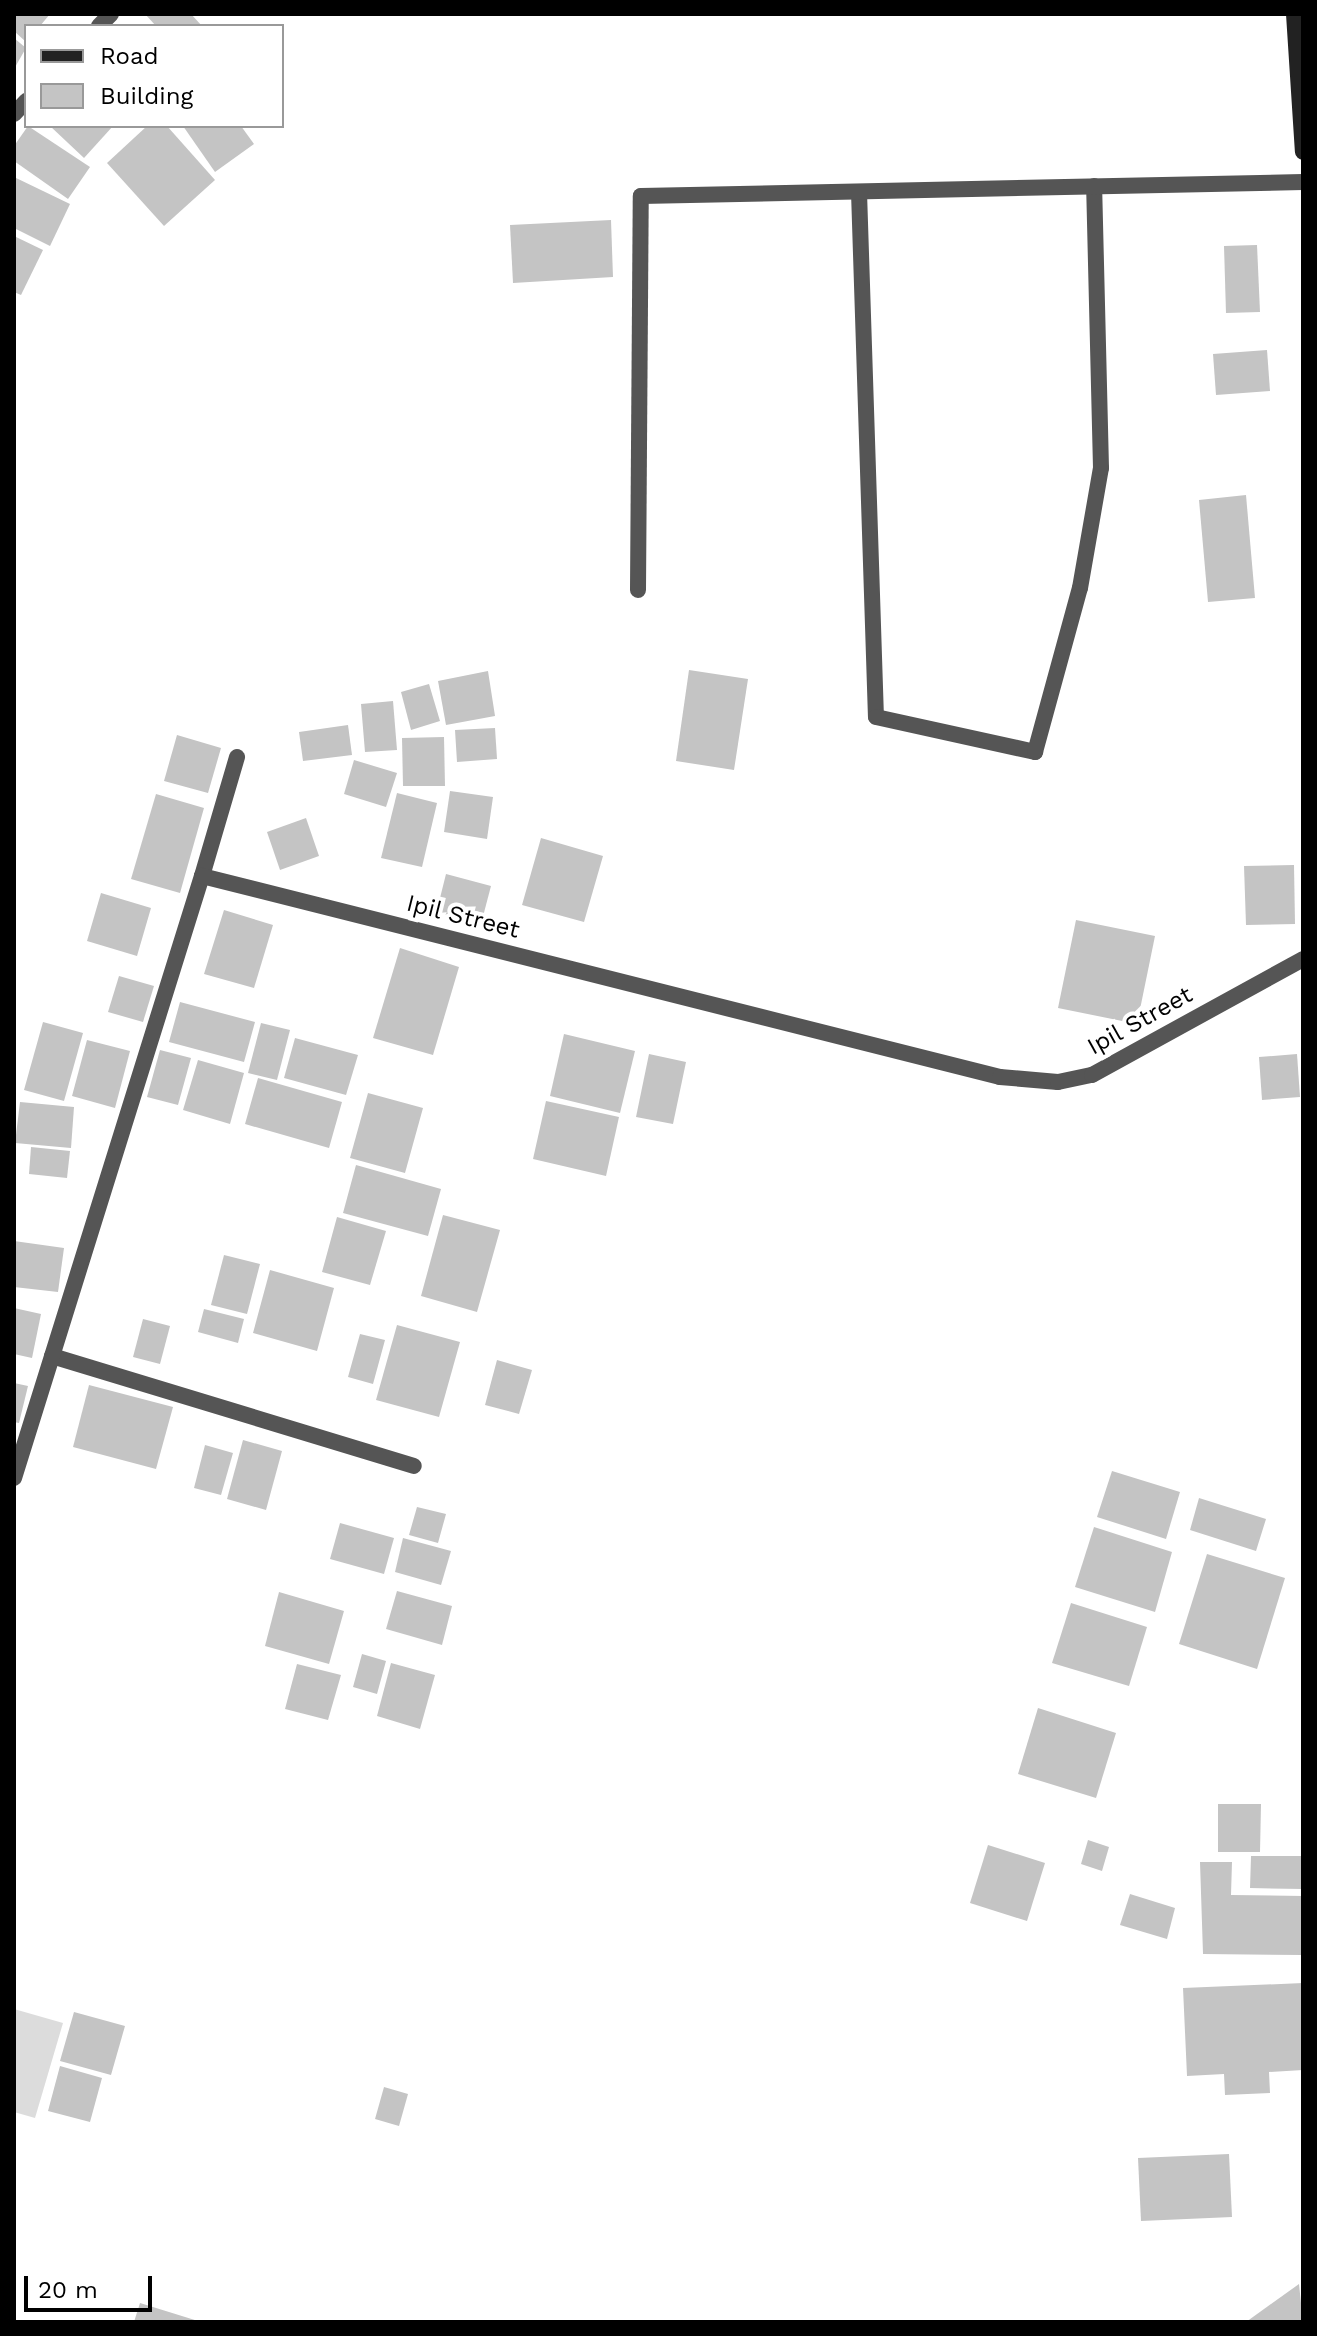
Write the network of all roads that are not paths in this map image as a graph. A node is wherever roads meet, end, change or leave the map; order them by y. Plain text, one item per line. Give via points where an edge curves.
1 (1294, 14) edge
2 (1303, 152) edge
3 (1303, 182) edge
4 (1094, 186) junction
5 (859, 192) junction
6 (638, 590) dead end
7 (237, 757) dead end
8 (202, 876) junction
9 (1303, 959) edge
10 (52, 1356) junction
11 (414, 1466) dead end
12 (14, 1478) edge

1 - 2 main road
3 - 4 street
4 - 5 street
4 - 5 street via 1101,468 1080,588 1035,752 876,717
5 - 6 street via 641,196
7 - 8 street
8 - 9 street, Ipil Street via 1000,1077 1058,1082 1092,1075
8 - 10 street
10 - 11 street
10 - 12 street

